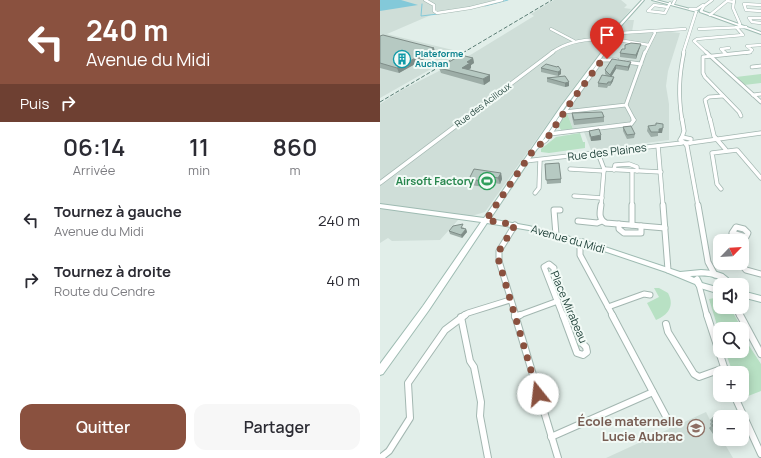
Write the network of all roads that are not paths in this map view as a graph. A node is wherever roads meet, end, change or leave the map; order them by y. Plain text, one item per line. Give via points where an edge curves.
1 (426, 0) edge
2 (502, 0) edge
3 (642, 0) edge
4 (648, 0) edge
5 (653, 0) edge
6 (675, 0) edge
7 (712, 0) edge
8 (734, 1) edge
9 (704, 4) dead end
10 (671, 5) junction
11 (761, 5) edge
12 (690, 8) junction
13 (761, 11) edge
14 (698, 12) junction
15 (710, 15) junction
16 (761, 18) edge
17 (761, 23) edge
18 (737, 26) junction
19 (618, 28) junction
20 (551, 29) dead end
21 (685, 29) dead end
22 (699, 29) dead end
23 (654, 31) junction
24 (760, 32) edge
25 (620, 33) dead end
26 (605, 40) junction
27 (574, 41) junction
28 (615, 41) junction
29 (649, 45) junction
30 (761, 45) edge
31 (605, 48) junction
32 (729, 48) dead end
33 (726, 54) junction
34 (710, 55) junction
35 (641, 64) junction
36 (761, 66) edge
37 (752, 67) dead end
38 (753, 94) junction
39 (761, 94) edge
40 (723, 96) junction
41 (761, 102) edge
42 (626, 105) junction
43 (568, 106) junction
44 (578, 110) junction
45 (564, 112) junction
46 (741, 116) dead end
47 (554, 128) junction
48 (684, 131) junction
49 (562, 132) junction
50 (761, 133) edge
51 (549, 134) junction
52 (716, 138) junction
53 (686, 141) junction
54 (658, 146) junction
55 (534, 149) junction
56 (726, 150) junction
57 (598, 153) junction
58 (530, 155) junction
59 (540, 160) junction
60 (525, 161) junction
61 (570, 169) dead end
62 (604, 170) junction
63 (635, 171) junction
64 (661, 172) junction
65 (761, 178) edge
66 (380, 183) edge
67 (721, 189) dead end
68 (535, 192) dead end
69 (574, 196) dead end
70 (602, 198) junction
71 (380, 206) edge
72 (560, 210) dead end
73 (486, 220) junction
74 (578, 221) dead end
75 (602, 221) junction
76 (619, 224) junction
77 (515, 225) junction
78 (632, 225) junction
79 (641, 226) junction
80 (665, 228) junction
81 (556, 235) junction
82 (582, 242) junction
83 (708, 262) junction
84 (668, 270) junction
85 (746, 270) edge
86 (703, 273) junction
87 (682, 274) junction
88 (761, 274) edge
89 (715, 275) junction
90 (722, 278) edge
91 (698, 284) junction
92 (713, 289) edge
93 (650, 295) dead end
94 (750, 296) edge
95 (761, 299) edge
96 (510, 300) junction
97 (558, 301) junction
98 (608, 307) junction
99 (426, 308) junction
100 (739, 314) edge
101 (461, 317) junction
102 (515, 317) junction
103 (666, 324) dead end
104 (761, 354) edge
105 (380, 366) edge
106 (724, 366) edge
107 (380, 371) edge
108 (713, 373) edge
109 (653, 392) junction
110 (737, 402) edge
111 (670, 424) dead end
112 (552, 437) junction
113 (761, 454) edge
114 (380, 458) edge
115 (488, 458) edge
116 (558, 458) edge

1 - 2 street via 434,5 434,11 437,12 470,8
3 - 4 main road
3 - 19 main road
5 - 10 main road
6 - 10 street
7 - 14 street
8 - 15 street via 727,1
8 - 18 street via 733,8 740,24
9 - 12 street via 697,9
10 - 10 street via 664,13 648,11 654,5
10 - 12 main road
11 - 13 street via 744,4 746,10
12 - 14 main road
14 - 15 main road
14 - 48 street via 685,44 678,76
15 - 18 main road
16 - 17 street via 749,18 752,23
18 - 22 street
18 - 24 main road
18 - 34 street via 743,35 694,40
19 - 26 main road
19 - 28 main road
20 - 27 street
21 - 23 street
23 - 25 street
23 - 29 street
26 - 27 street, Rue des Acilloux
26 - 28 main road
26 - 28 main road
26 - 31 main road
27 - 66 street, Rue des Acilloux via 560,46
28 - 29 street
28 - 31 main road
29 - 35 street
30 - 33 street via 747,46 752,51
31 - 55 main road
32 - 33 street via 721,49
33 - 34 street
34 - 38 street
34 - 40 street via 704,57 703,75
35 - 42 street
35 - 43 street via 602,60
36 - 37 street
38 - 39 street
38 - 41 street
40 - 46 street
40 - 52 street via 709,97 705,100
42 - 44 street
42 - 49 street via 634,120 631,124
43 - 44 street
43 - 45 street
44 - 45 street
45 - 47 street
47 - 49 street
47 - 51 street
48 - 53 street
48 - 53 street
49 - 51 street
50 - 52 street, Rue des Plaines
51 - 55 street via 544,142
52 - 53 street, Rue des Plaines
52 - 56 street
53 - 54 street, Rue des Plaines
53 - 83 street
54 - 57 street, Rue des Plaines
54 - 64 street
55 - 58 main road
56 - 65 street via 739,151
56 - 67 street via 711,154 717,184
57 - 59 street, Rue des Plaines
57 - 62 street
58 - 59 street
58 - 60 main road
59 - 60 street, Rue des Plaines
59 - 68 street via 539,188
60 - 73 main road
61 - 62 street
62 - 63 street
62 - 70 street
63 - 64 street
63 - 78 street
64 - 80 street
69 - 70 street
70 - 75 street
71 - 73 main road, Avenue du Midi
72 - 81 street via 554,210
73 - 77 main road, Avenue du Midi
73 - 99 main road
74 - 75 street
75 - 76 street
76 - 78 street
76 - 79 street via 619,229 624,233 641,233
77 - 81 main road, Avenue du Midi
77 - 96 street via 498,254
78 - 79 street
79 - 80 street
80 - 84 street
81 - 82 main road, Avenue du Midi
82 - 84 main road, Avenue du Midi
82 - 98 street via 580,255
83 - 86 street
83 - 89 street
84 - 87 main road, Avenue du Midi
85 - 88 street
86 - 87 main road, Avenue du Midi
86 - 89 main road, Avenue du Midi
86 - 91 main road via 697,276
87 - 91 main road, Avenue du Midi
89 - 90 main road, Avenue du Midi
91 - 92 main road, Avenue du Midi
91 - 106 street
93 - 98 street via 644,294
94 - 95 main road
96 - 101 street
96 - 102 street
97 - 97 street, Place Mirabeau via 577,353 583,355 587,352 586,347 554,276 554,268 549,264 544,267
97 - 102 street, Place Mirabeau
98 - 109 street
99 - 105 main road
99 - 107 main road
100 - 104 street
101 - 114 street via 445,330 408,383 410,418 389,451
101 - 115 street via 481,402 480,416
102 - 112 street
103 - 108 street via 668,332 694,374 700,377
109 - 111 street
109 - 112 street
110 - 113 street
112 - 116 street

